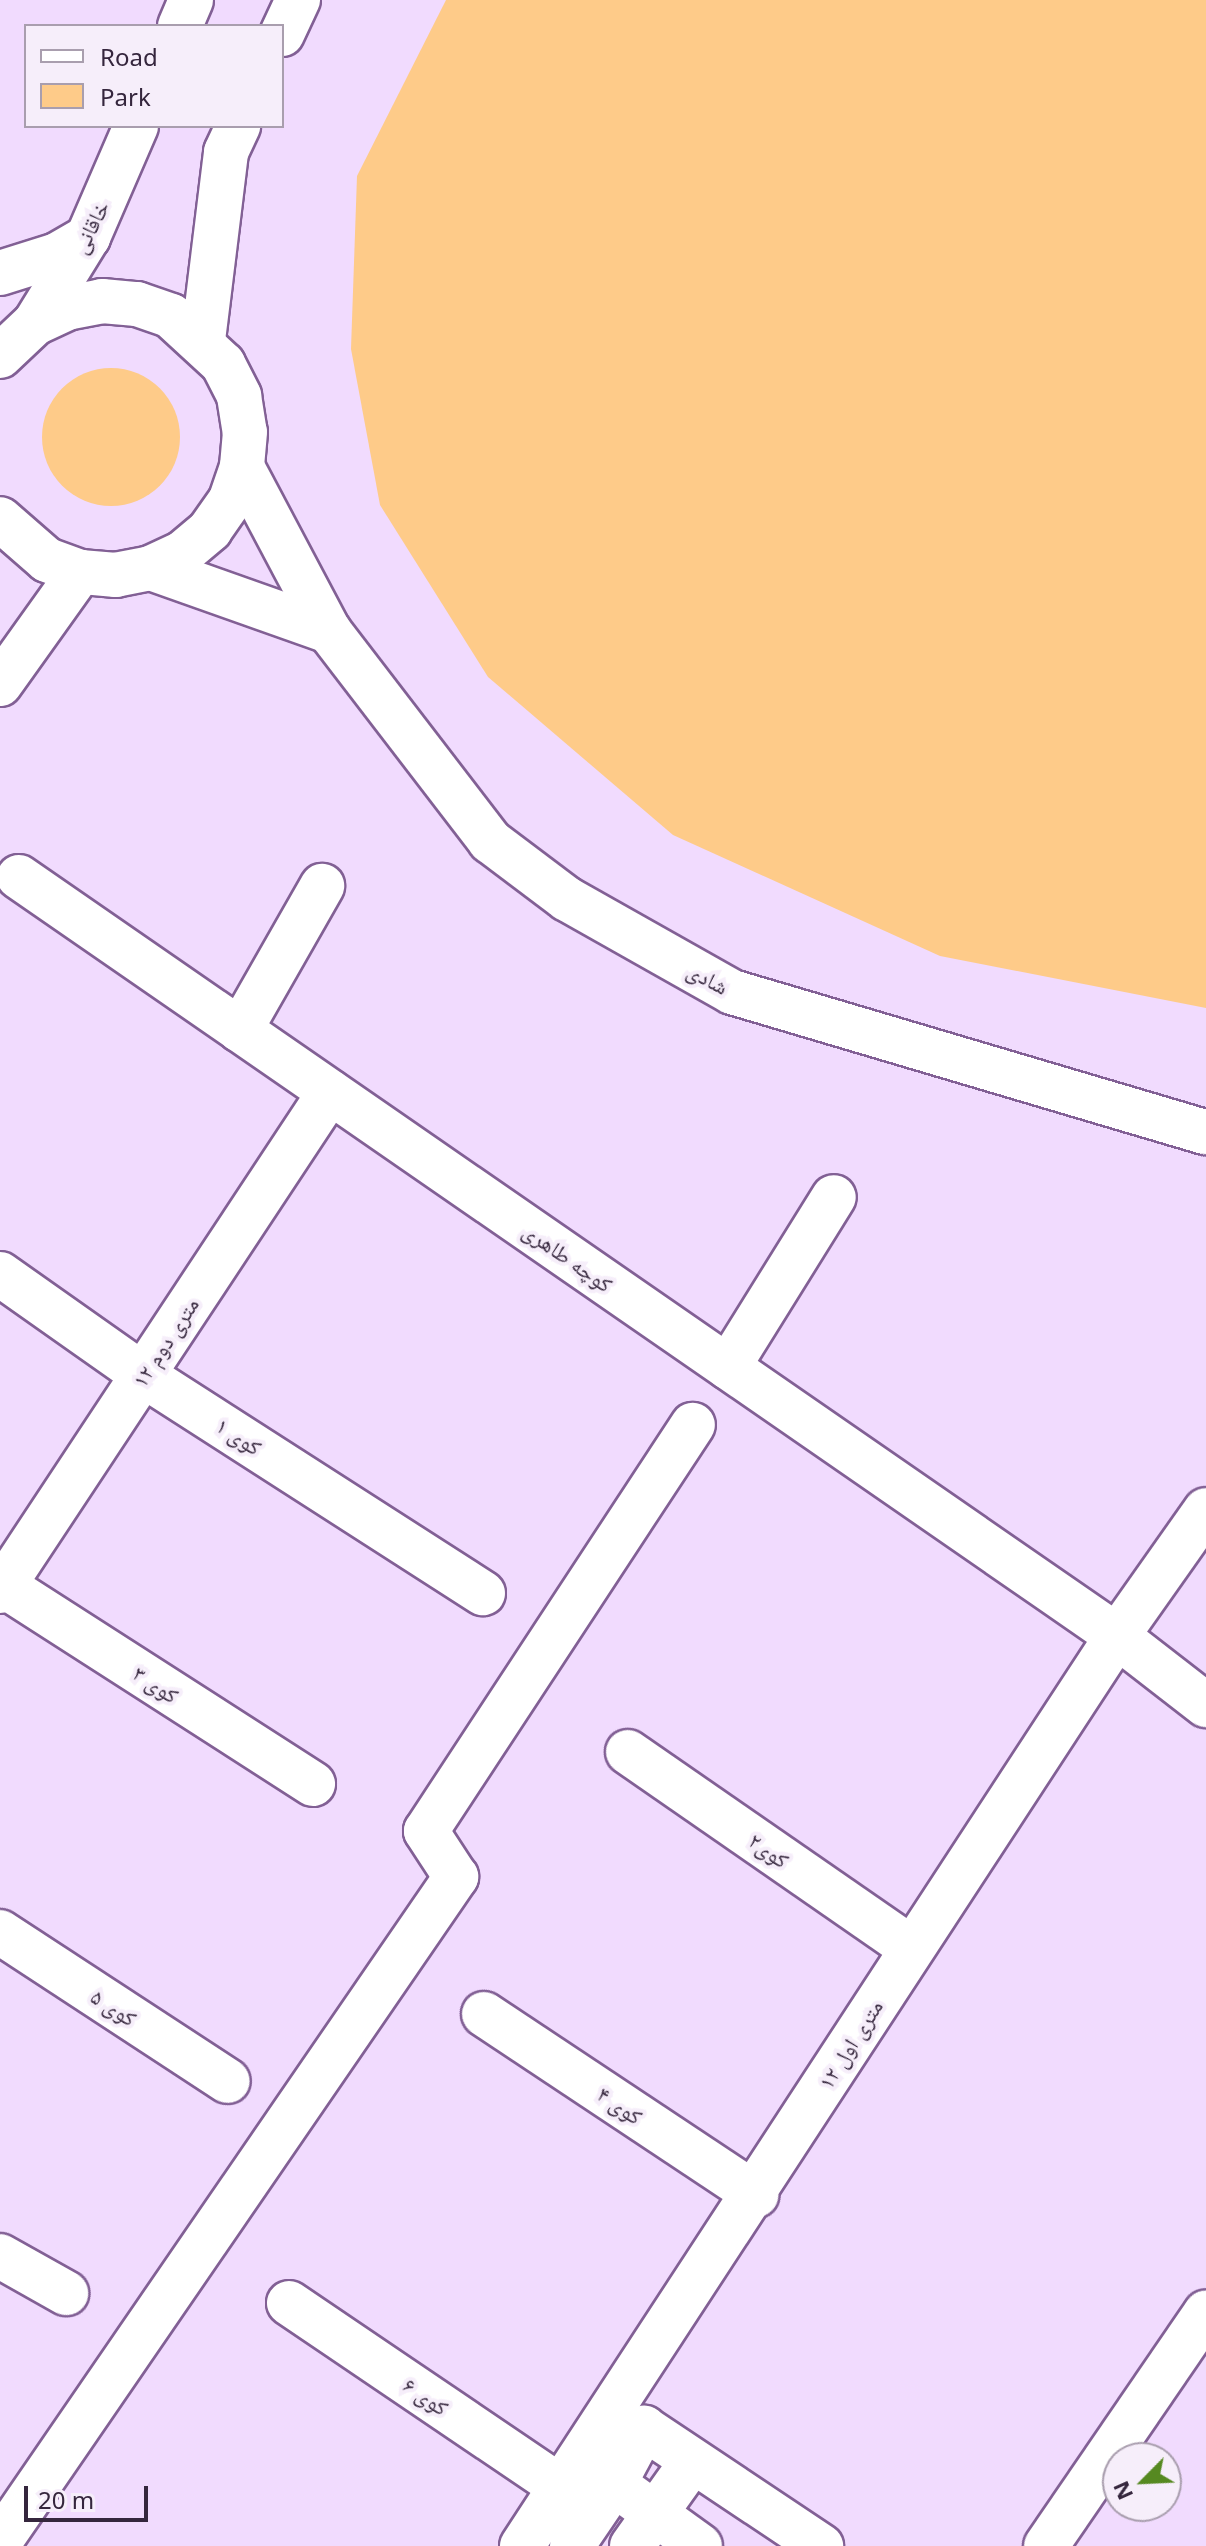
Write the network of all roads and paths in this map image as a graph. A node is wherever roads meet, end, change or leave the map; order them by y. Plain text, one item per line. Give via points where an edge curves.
1 (191, 0) edge
2 (298, 0) edge
3 (181, 24) edge
4 (284, 30) edge
5 (135, 128) edge
6 (237, 128) edge
7 (88, 237) junction
8 (0, 273) edge
9 (35, 323) junction
10 (203, 340) junction
11 (0, 356) edge
12 (242, 467) junction
13 (0, 519) edge
14 (151, 568) junction
15 (80, 572) junction
16 (329, 631) junction
17 (0, 684) edge
18 (19, 877) dead end
19 (322, 886) dead end
20 (240, 1030) junction
21 (330, 1092) junction
22 (1206, 1132) edge
23 (834, 1197) dead end
24 (0, 1274) edge
25 (728, 1367) junction
26 (143, 1375) junction
27 (693, 1425) dead end
28 (1206, 1510) edge
29 (1, 1586) edge
30 (483, 1593) dead end
31 (1117, 1636) junction
32 (1206, 1705) edge
33 (628, 1752) dead end
34 (313, 1784) dead end
35 (0, 1932) edge
36 (911, 1948) junction
37 (484, 2014) dead end
38 (228, 2081) dead end
39 (756, 2195) junction
40 (0, 2256) edge
41 (66, 2293) dead end
42 (289, 2303) dead end
43 (1206, 2312) edge
44 (692, 2462) junction
45 (614, 2484) junction
46 (564, 2489) junction
47 (643, 2530) edge
48 (0, 2541) edge
49 (522, 2546) edge
50 (572, 2546) edge
51 (700, 2546) edge
52 (821, 2546) edge
53 (1046, 2546) edge

1 - 3 street
2 - 4 street
5 - 7 street, خاقانی
6 - 10 street via 226,152
7 - 8 street via 57,255
7 - 9 street, خاقانی
9 - 10 street via 90,303 137,304 171,316
9 - 11 street
10 - 12 street via 239,396 245,432
12 - 14 street via 230,501 210,530 183,553
12 - 16 street, شادی
13 - 15 street via 47,560
14 - 15 street via 116,575
14 - 16 street
15 - 17 street
16 - 22 street, شادی via 490,841 581,907 732,992
18 - 20 street, کوچه طاهری
19 - 20 street
20 - 21 street, کوچه طاهری
21 - 25 street, کوچه طاهری
21 - 26 street, ۱۲ متری دوم
23 - 25 street
24 - 26 street, کوی ۱
25 - 31 street, کوچه طاهری
26 - 29 street, ۱۲ متری دوم
26 - 30 street, کوی ۱
27 - 48 street via 426,1831 456,1877
28 - 31 street, ۱۲ متری اول
29 - 34 street, کوی ۳
31 - 32 street
31 - 36 street, ۱۲ متری اول
33 - 36 street, کوی۲
35 - 38 street, کوی ۵
36 - 39 street, ۱۲ متری اول
37 - 39 street, کوی ۴
39 - 46 street, ۱۲ متری اول
40 - 41 street
42 - 46 street, کوی ۶
43 - 53 street
44 - 45 street via 644,2428
44 - 47 street
44 - 52 street
45 - 47 street
45 - 50 street
46 - 49 street, ۱۲ متری اول
47 - 51 street

